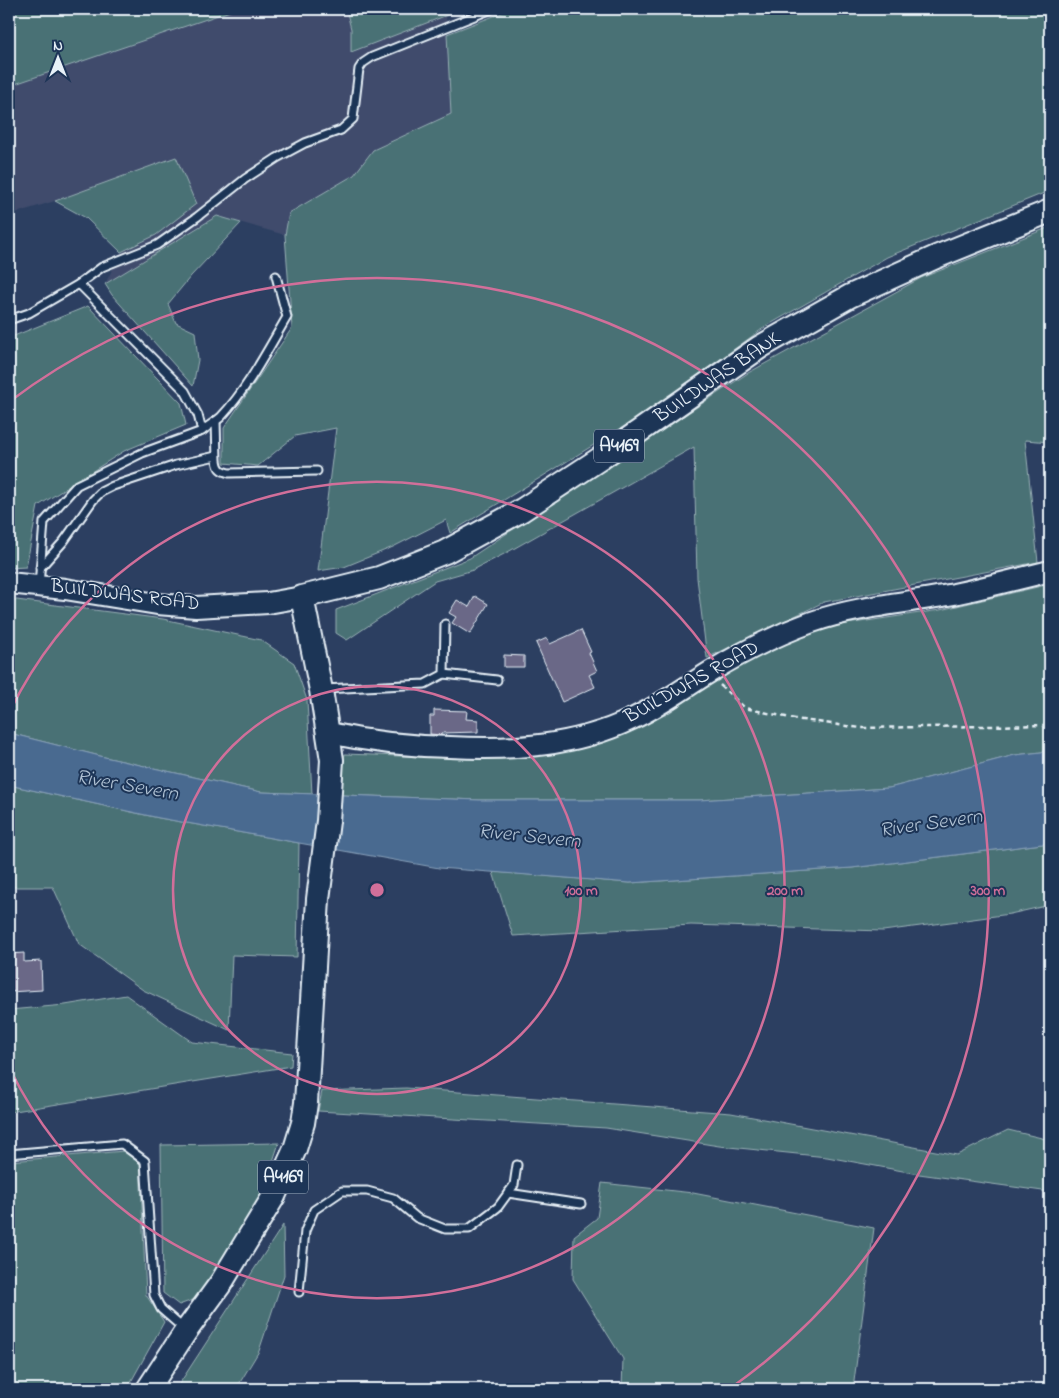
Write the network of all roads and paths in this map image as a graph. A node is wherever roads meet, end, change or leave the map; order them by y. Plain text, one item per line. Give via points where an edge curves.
1 (492, 9) edge
2 (1050, 211) edge
3 (276, 276) dead end
4 (79, 284) junction
5 (9, 320) edge
6 (216, 421) junction
7 (202, 430) junction
8 (216, 456) junction
9 (317, 471) dead end
10 (1050, 571) edge
11 (39, 577) junction
12 (9, 583) edge
13 (302, 598) junction
14 (445, 624) dead end
15 (710, 672) junction
16 (444, 674) junction
17 (497, 680) dead end
18 (321, 690) junction
19 (1050, 724) edge
20 (329, 733) junction
21 (9, 1154) edge
22 (517, 1165) dead end
23 (508, 1194) junction
24 (581, 1204) dead end
25 (299, 1292) dead end
26 (186, 1331) junction
27 (148, 1389) edge

1 - 4 lane via 372,56 359,69 353,119 341,130 305,143 277,158 157,245 102,267
2 - 13 main road, BUILDWAS BANK / A4169 via 850,296 760,347 522,510 445,552 379,578
3 - 6 lane via 287,317 239,394
4 - 5 lane via 30,314
4 - 7 lane via 185,391
6 - 7 lane
6 - 8 lane
7 - 11 lane via 142,453 76,485 44,522
8 - 9 lane via 218,467 229,473
8 - 11 lane via 176,465 102,492
10 - 15 street, BUILDWAS ROAD via 955,594 815,621 749,649
11 - 12 street, BUILDWAS ROAD
11 - 13 street, BUILDWAS ROAD via 157,604 234,606
13 - 18 main road
14 - 16 lane
15 - 19 path via 745,708 795,719 861,728
15 - 20 street, BUILDWAS ROAD via 631,720 571,741 543,746 415,746
16 - 17 lane
16 - 18 lane via 426,684
18 - 20 main road
20 - 26 main road, A4169 via 332,760 328,821 318,899 303,1123 274,1196 221,1283
21 - 26 lane via 122,1144 146,1161 154,1295 161,1309
22 - 23 lane via 514,1185
23 - 24 lane
23 - 25 lane via 498,1207 469,1229 446,1229 418,1218 393,1198 367,1190 342,1190 314,1210 305,1231
26 - 27 main road, A4169

